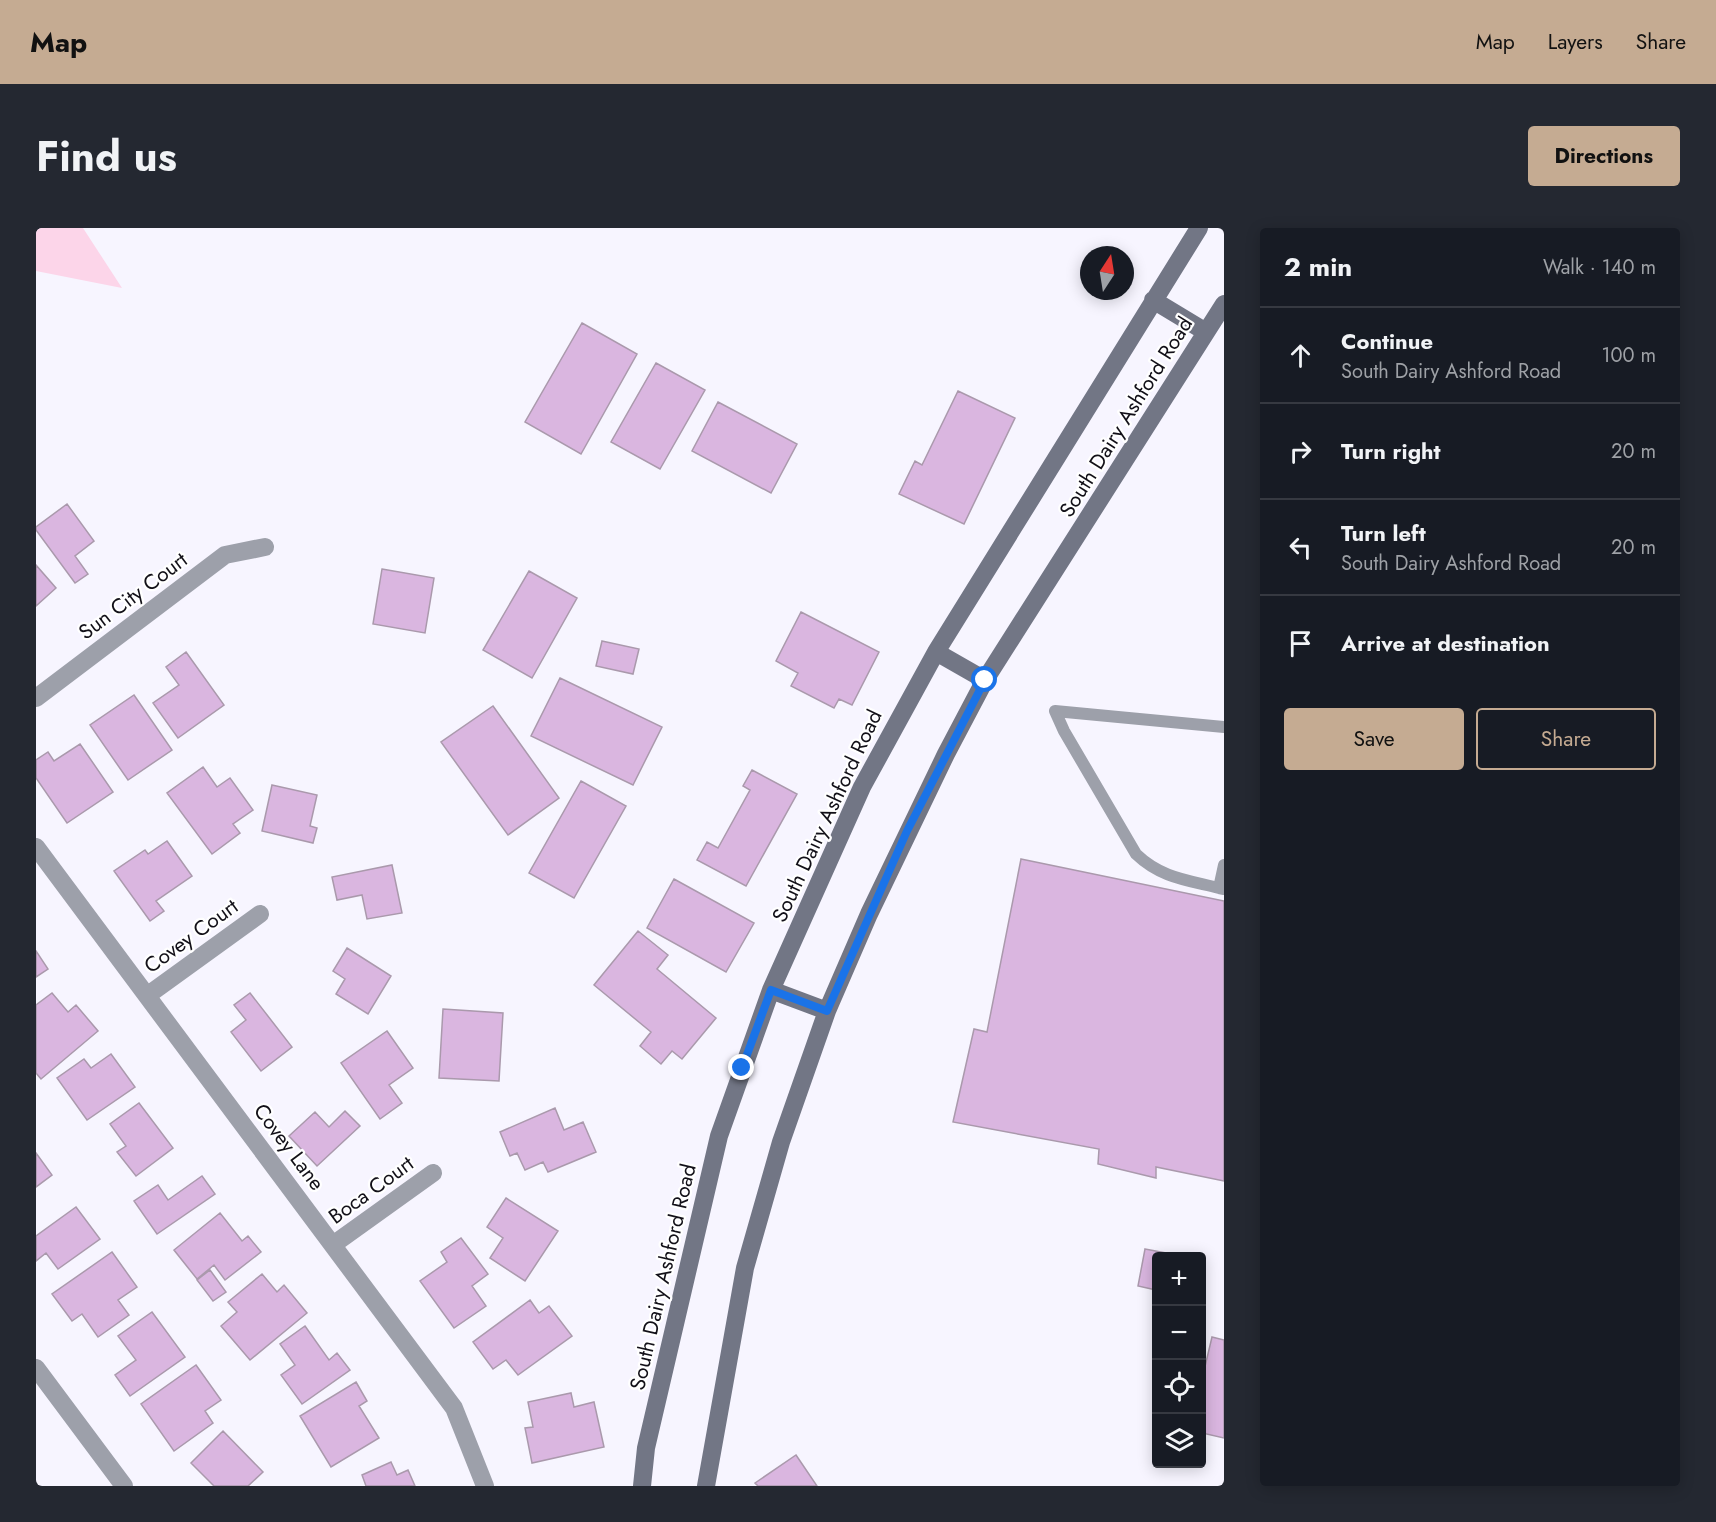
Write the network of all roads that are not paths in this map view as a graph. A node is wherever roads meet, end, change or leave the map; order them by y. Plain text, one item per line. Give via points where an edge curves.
1 (1199, 228) edge
2 (1153, 300) junction
3 (1224, 304) edge
4 (1206, 332) junction
5 (265, 547) dead end
6 (936, 652) junction
7 (985, 680) junction
8 (36, 698) edge
9 (1224, 727) edge
10 (36, 847) edge
11 (1224, 865) edge
12 (1222, 888) edge
13 (260, 914) dead end
14 (771, 990) junction
15 (148, 995) junction
16 (827, 1011) junction
17 (433, 1173) dead end
18 (334, 1244) junction
19 (36, 1368) edge
20 (124, 1486) edge
21 (485, 1486) edge
22 (642, 1486) edge
23 (706, 1486) edge

1 - 2 main road, South Dairy Ashford Road
2 - 4 main road
2 - 6 main road, South Dairy Ashford Road
3 - 4 main road, South Dairy Ashford Road
4 - 7 main road, South Dairy Ashford Road
5 - 8 street, Sun City Court via 225,555
6 - 7 main road
6 - 14 main road, South Dairy Ashford Road via 862,787
7 - 16 main road, South Dairy Ashford Road via 907,831
9 - 12 lane via 1055,711 1137,854 1151,868 1168,875
10 - 15 street, Covey Lane
11 - 12 lane
13 - 15 street, Covey Court
14 - 16 main road
14 - 22 main road, South Dairy Ashford Road via 719,1136 651,1425
15 - 18 street, Covey Lane
16 - 23 main road, South Dairy Ashford Road via 781,1142 745,1268
17 - 18 street, Boca Court
18 - 21 street, Covey Lane via 454,1408
19 - 20 street

